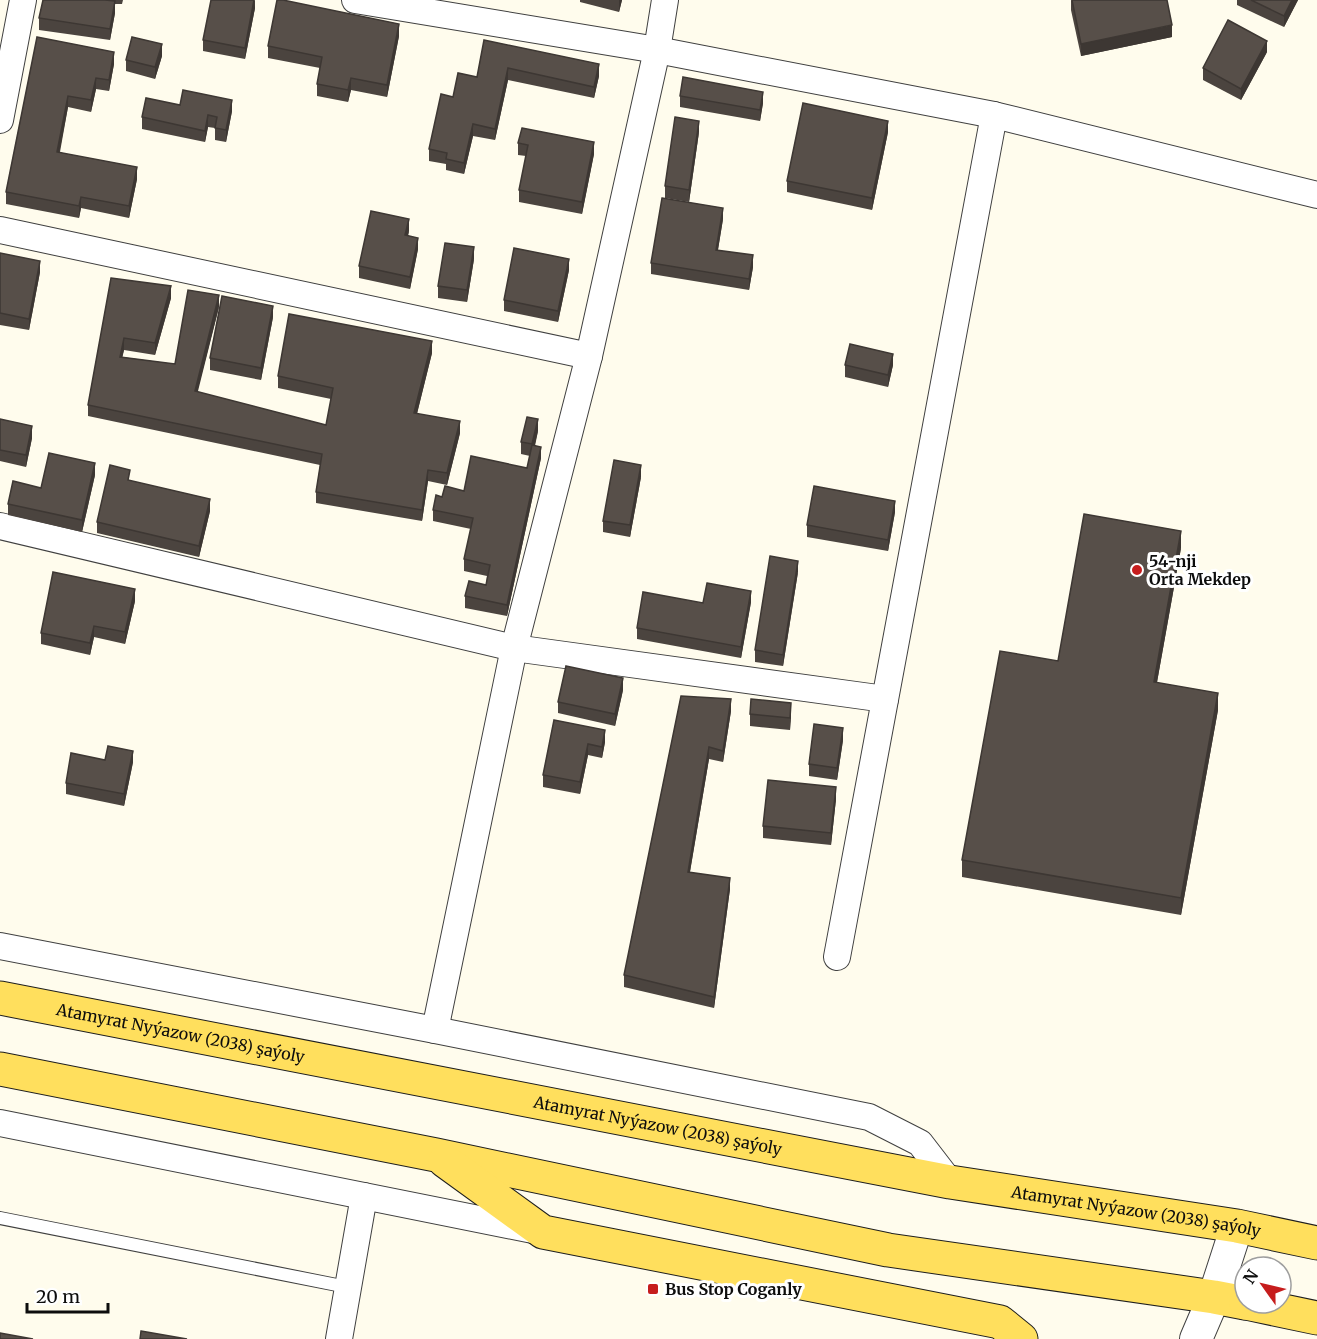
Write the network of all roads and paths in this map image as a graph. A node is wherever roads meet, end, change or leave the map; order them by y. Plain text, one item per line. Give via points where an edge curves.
1 (23, 0) edge
2 (355, 0) edge
3 (665, 0) edge
4 (657, 50) junction
5 (994, 115) junction
6 (0, 120) edge
7 (1317, 195) edge
8 (0, 230) edge
9 (589, 356) junction
10 (0, 526) edge
11 (514, 648) junction
12 (885, 699) junction
13 (0, 946) edge
14 (837, 957) dead end
15 (0, 998) edge
16 (435, 1030) junction
17 (0, 1069) edge
18 (0, 1123) edge
19 (436, 1155) junction
20 (950, 1182) junction
21 (364, 1196) junction
22 (0, 1218) edge
23 (1237, 1226) junction
24 (543, 1232) junction
25 (1317, 1243) edge
26 (888, 1250) junction
27 (1236, 1255) edge
28 (787, 1280) junction
29 (347, 1287) junction
30 (1233, 1301) edge
31 (1233, 1303) edge
32 (1293, 1313) edge
33 (1317, 1318) edge
34 (339, 1339) edge
35 (1021, 1339) edge
36 (1196, 1339) edge

1 - 6 street
2 - 4 street
3 - 4 street
4 - 5 street
4 - 9 street
5 - 7 street
5 - 12 street
8 - 9 street
9 - 11 street
10 - 11 street
11 - 12 street
11 - 16 street
12 - 14 street
13 - 16 street
15 - 20 main road, Atamyrat Nyýazow (2038) şaýoly
16 - 20 street via 869,1117 920,1143
17 - 19 main road
18 - 21 street
19 - 24 main road
19 - 26 main road
20 - 23 main road, Atamyrat Nyýazow (2038) şaýoly
21 - 24 street
21 - 29 street
22 - 29 lane
23 - 25 main road, Atamyrat Nyýazow (2038) şaýoly
23 - 27 street
24 - 28 main road
26 - 28 main road
26 - 30 main road
28 - 35 main road via 1000,1322
29 - 34 street
31 - 36 street
32 - 33 main road

